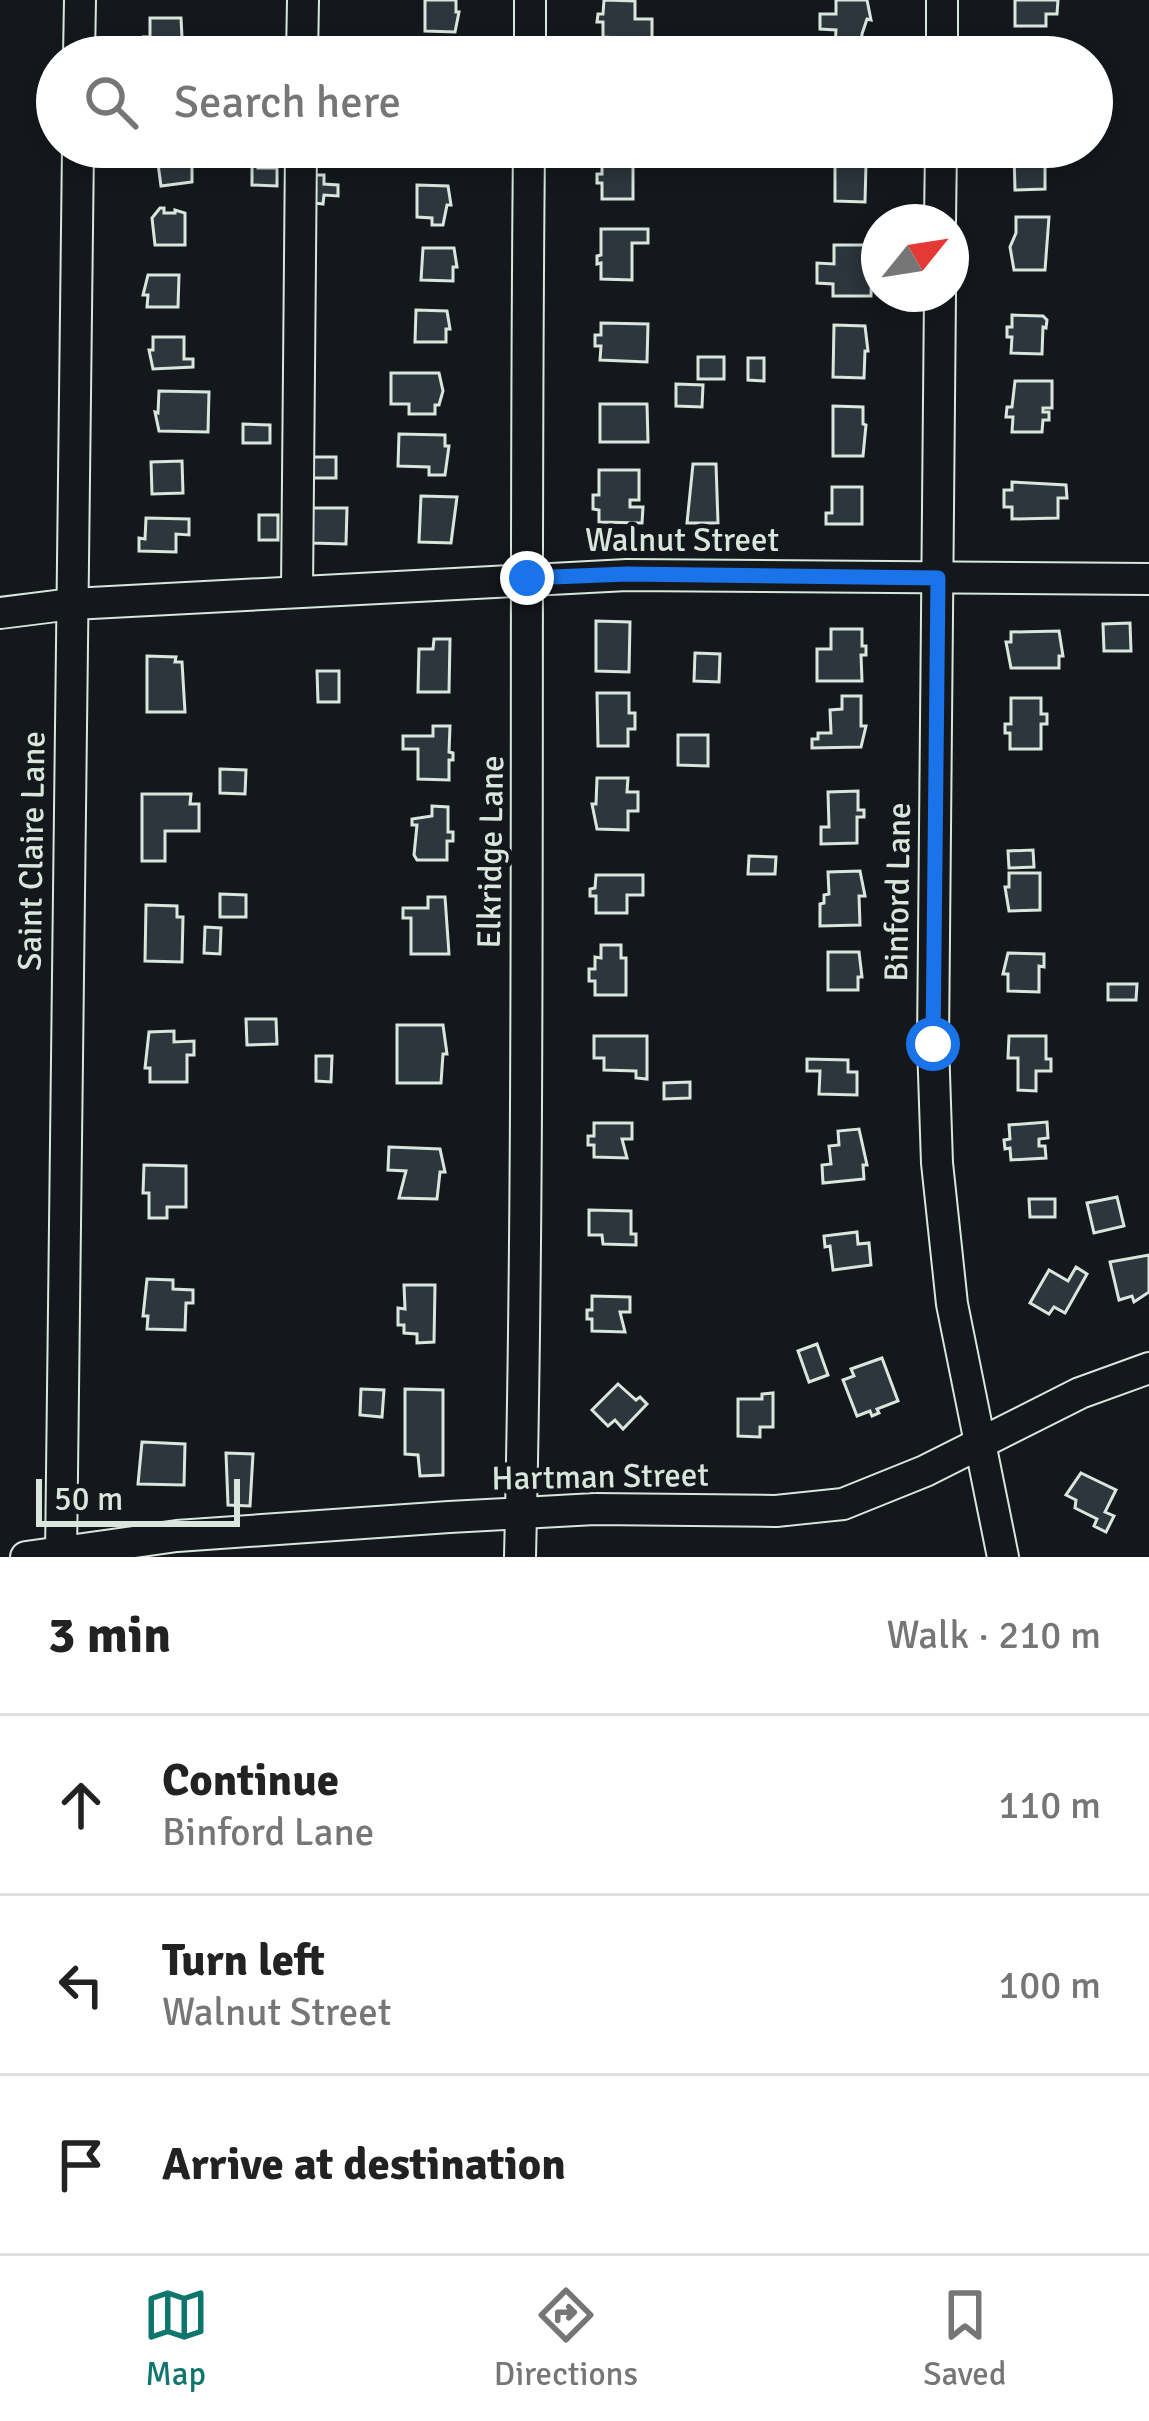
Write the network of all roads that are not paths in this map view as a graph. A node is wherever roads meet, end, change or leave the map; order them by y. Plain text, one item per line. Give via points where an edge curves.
1 (80, 0) edge
2 (303, 0) edge
3 (530, 0) edge
4 (942, 0) edge
5 (79, 36) edge
6 (302, 36) edge
7 (530, 36) edge
8 (941, 36) edge
9 (78, 168) edge
10 (301, 168) edge
11 (529, 168) edge
12 (941, 168) edge
13 (940, 204) edge
14 (940, 312) edge
15 (527, 578) junction
16 (938, 578) junction
17 (1149, 579) edge
18 (297, 591) junction
19 (72, 604) junction
20 (0, 613) edge
21 (1149, 1368) edge
22 (979, 1442) junction
23 (521, 1514) junction
24 (315, 1542) edge
25 (61, 1555) edge
26 (26, 1557) edge
27 (520, 1557) edge
28 (1003, 1557) edge

1 - 5 street
2 - 6 street
3 - 7 street
4 - 8 street
9 - 19 street, Saint Claire Lane
10 - 18 street
11 - 15 street, Elkridge Lane
12 - 13 street
14 - 16 street, Binford Lane
15 - 16 street, Walnut Street
15 - 18 street, Walnut Street
15 - 23 street, Elkridge Lane
16 - 17 street, Walnut Street
16 - 22 street, Binford Lane via 937,1162 952,1304
18 - 19 street, Walnut Street
19 - 20 street, Walnut Street
19 - 25 street, Saint Claire Lane
21 - 22 street, Hartman Street
22 - 23 street, Hartman Street via 843,1504
22 - 28 street, Binford Lane
23 - 24 street, Hartman Street
23 - 27 street, Elkridge Lane
24 - 25 street, Hartman Street via 177,1536
25 - 26 street, Hartman Street

